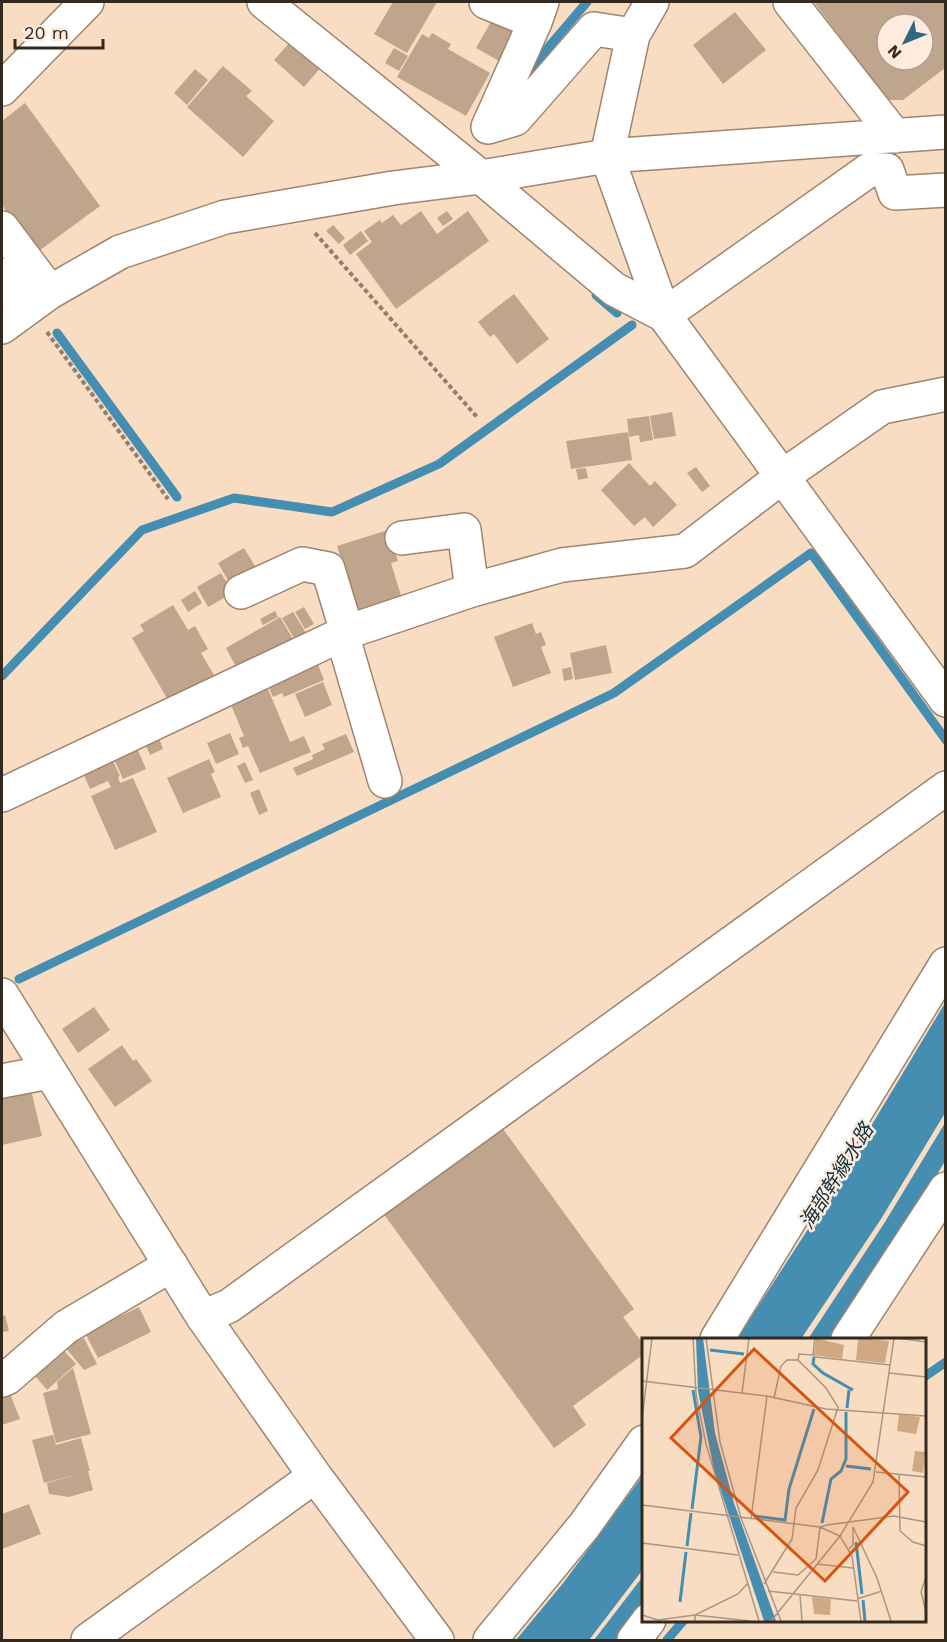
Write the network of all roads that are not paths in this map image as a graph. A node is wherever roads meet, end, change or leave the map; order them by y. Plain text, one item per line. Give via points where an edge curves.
1 (87, 2) edge
2 (264, 2) edge
3 (486, 2) edge
4 (652, 2) edge
5 (790, 2) edge
6 (539, 12) edge
7 (633, 35) junction
8 (2, 89) edge
9 (945, 132) edge
10 (895, 136) junction
11 (607, 156) junction
12 (481, 177) junction
13 (945, 190) edge
14 (2, 228) edge
15 (2, 275) edge
16 (27, 309) edge
17 (664, 315) junction
18 (945, 394) edge
19 (783, 477) junction
20 (402, 538) dead end
21 (472, 590) junction
22 (241, 592) dead end
23 (345, 633) junction
24 (945, 700) edge
25 (385, 782) dead end
26 (945, 788) edge
27 (2, 795) edge
28 (945, 964) edge
29 (2, 995) edge
30 (49, 1072) junction
31 (2, 1081) edge
32 (945, 1189) edge
33 (171, 1265) junction
34 (203, 1317) junction
35 (718, 1338) edge
36 (849, 1338) edge
37 (2, 1380) edge
38 (642, 1445) edge
39 (315, 1476) junction
40 (648, 1621) edge
41 (88, 1641) edge
42 (437, 1641) edge
43 (490, 1641) edge
44 (634, 1641) edge

1 - 8 street
2 - 12 street
3 - 6 street
4 - 7 street
5 - 10 street
6 - 7 street via 488,127 515,119 594,29
7 - 11 street
9 - 10 street
10 - 11 street
11 - 12 street
11 - 17 street
12 - 16 street via 393,188 225,218 120,252
12 - 17 street via 614,289
13 - 17 street via 895,193 886,170 869,170
14 - 16 street
15 - 16 street
17 - 19 street
18 - 19 street via 882,407
19 - 21 street via 685,551 562,565
19 - 24 street
20 - 21 street via 464,530
21 - 23 street
22 - 23 street via 302,564 328,569
23 - 25 street
23 - 27 street
26 - 34 street via 229,1306
28 - 35 street
29 - 30 street
30 - 31 street
30 - 33 street
32 - 36 street
33 - 34 street
33 - 37 street via 66,1327
34 - 39 street
38 - 43 street via 584,1526
39 - 41 street
39 - 42 street
40 - 44 street

